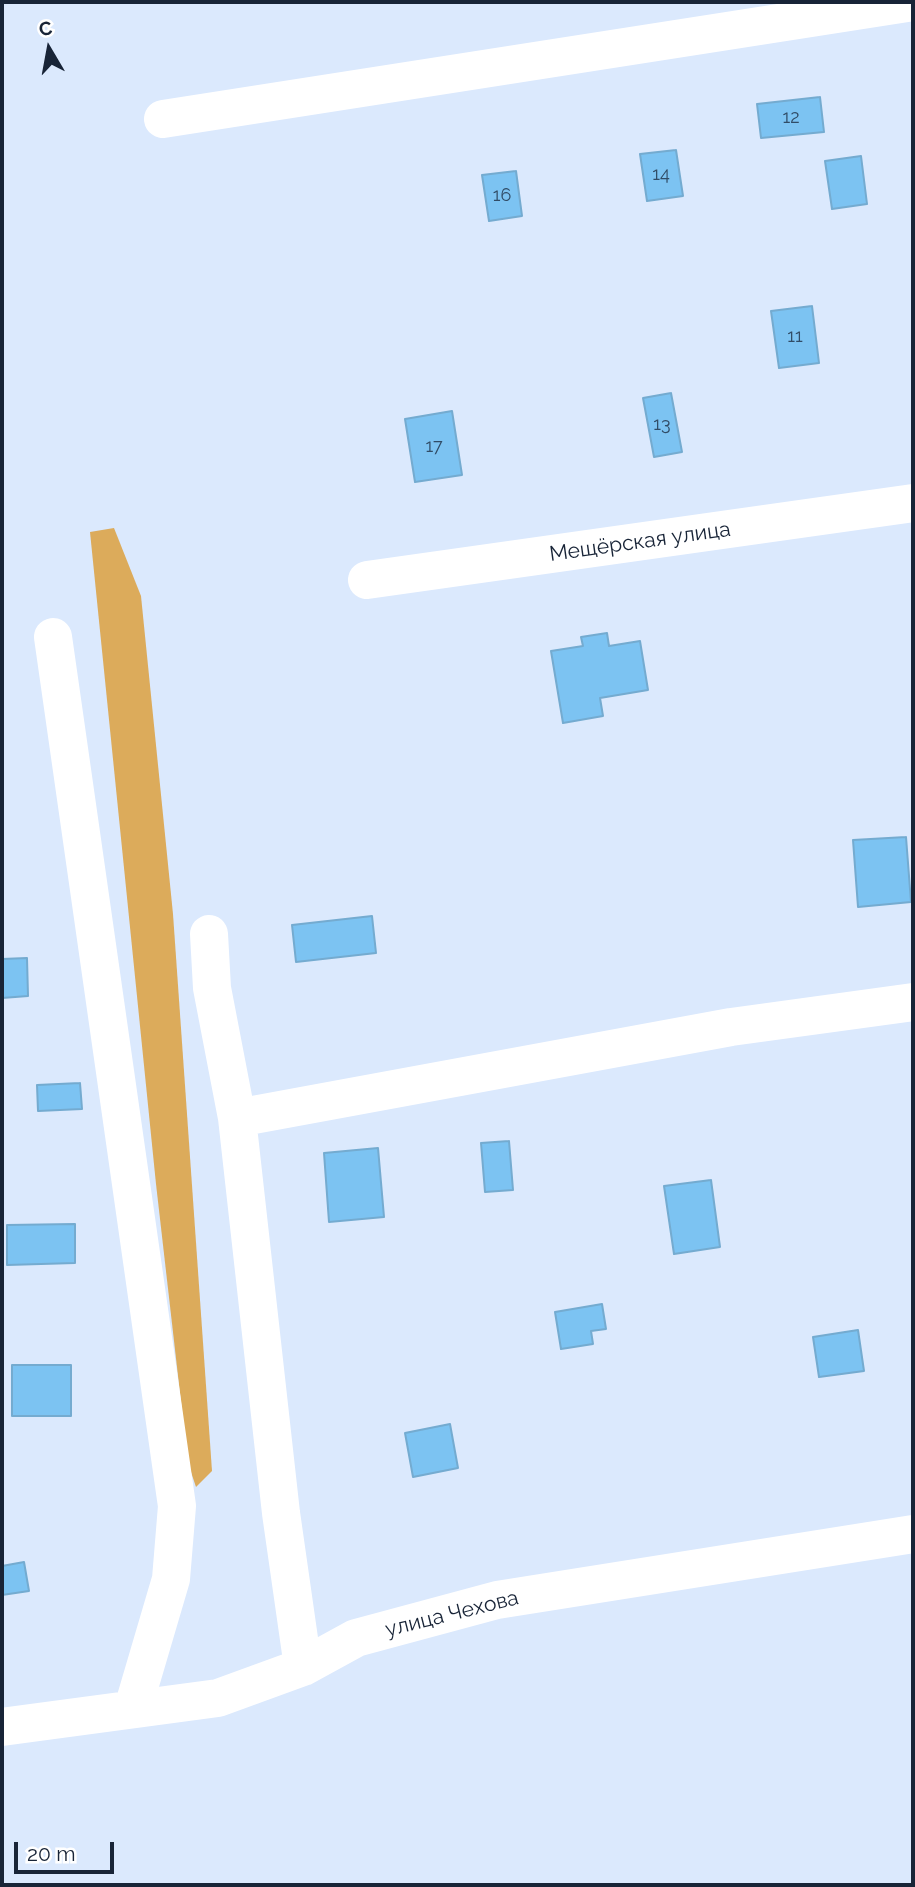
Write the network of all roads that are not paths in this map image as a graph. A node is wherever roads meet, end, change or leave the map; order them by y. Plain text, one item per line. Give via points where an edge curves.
1 (913, 2) edge
2 (163, 119) dead end
3 (913, 503) edge
4 (367, 580) dead end
5 (53, 637) dead end
6 (209, 934) dead end
7 (913, 1002) edge
8 (237, 1118) junction
9 (913, 1534) edge
10 (303, 1667) junction
11 (133, 1708) junction
12 (2, 1727) edge

1 - 2 street
3 - 4 street, Мещёрская улица
5 - 11 street via 177,1506 171,1579
6 - 8 street via 212,988
7 - 8 street via 730,1027
8 - 10 street
9 - 10 street, улица Чехова via 497,1600 356,1638
10 - 11 street, улица Чехова via 218,1698
11 - 12 street, улица Чехова

